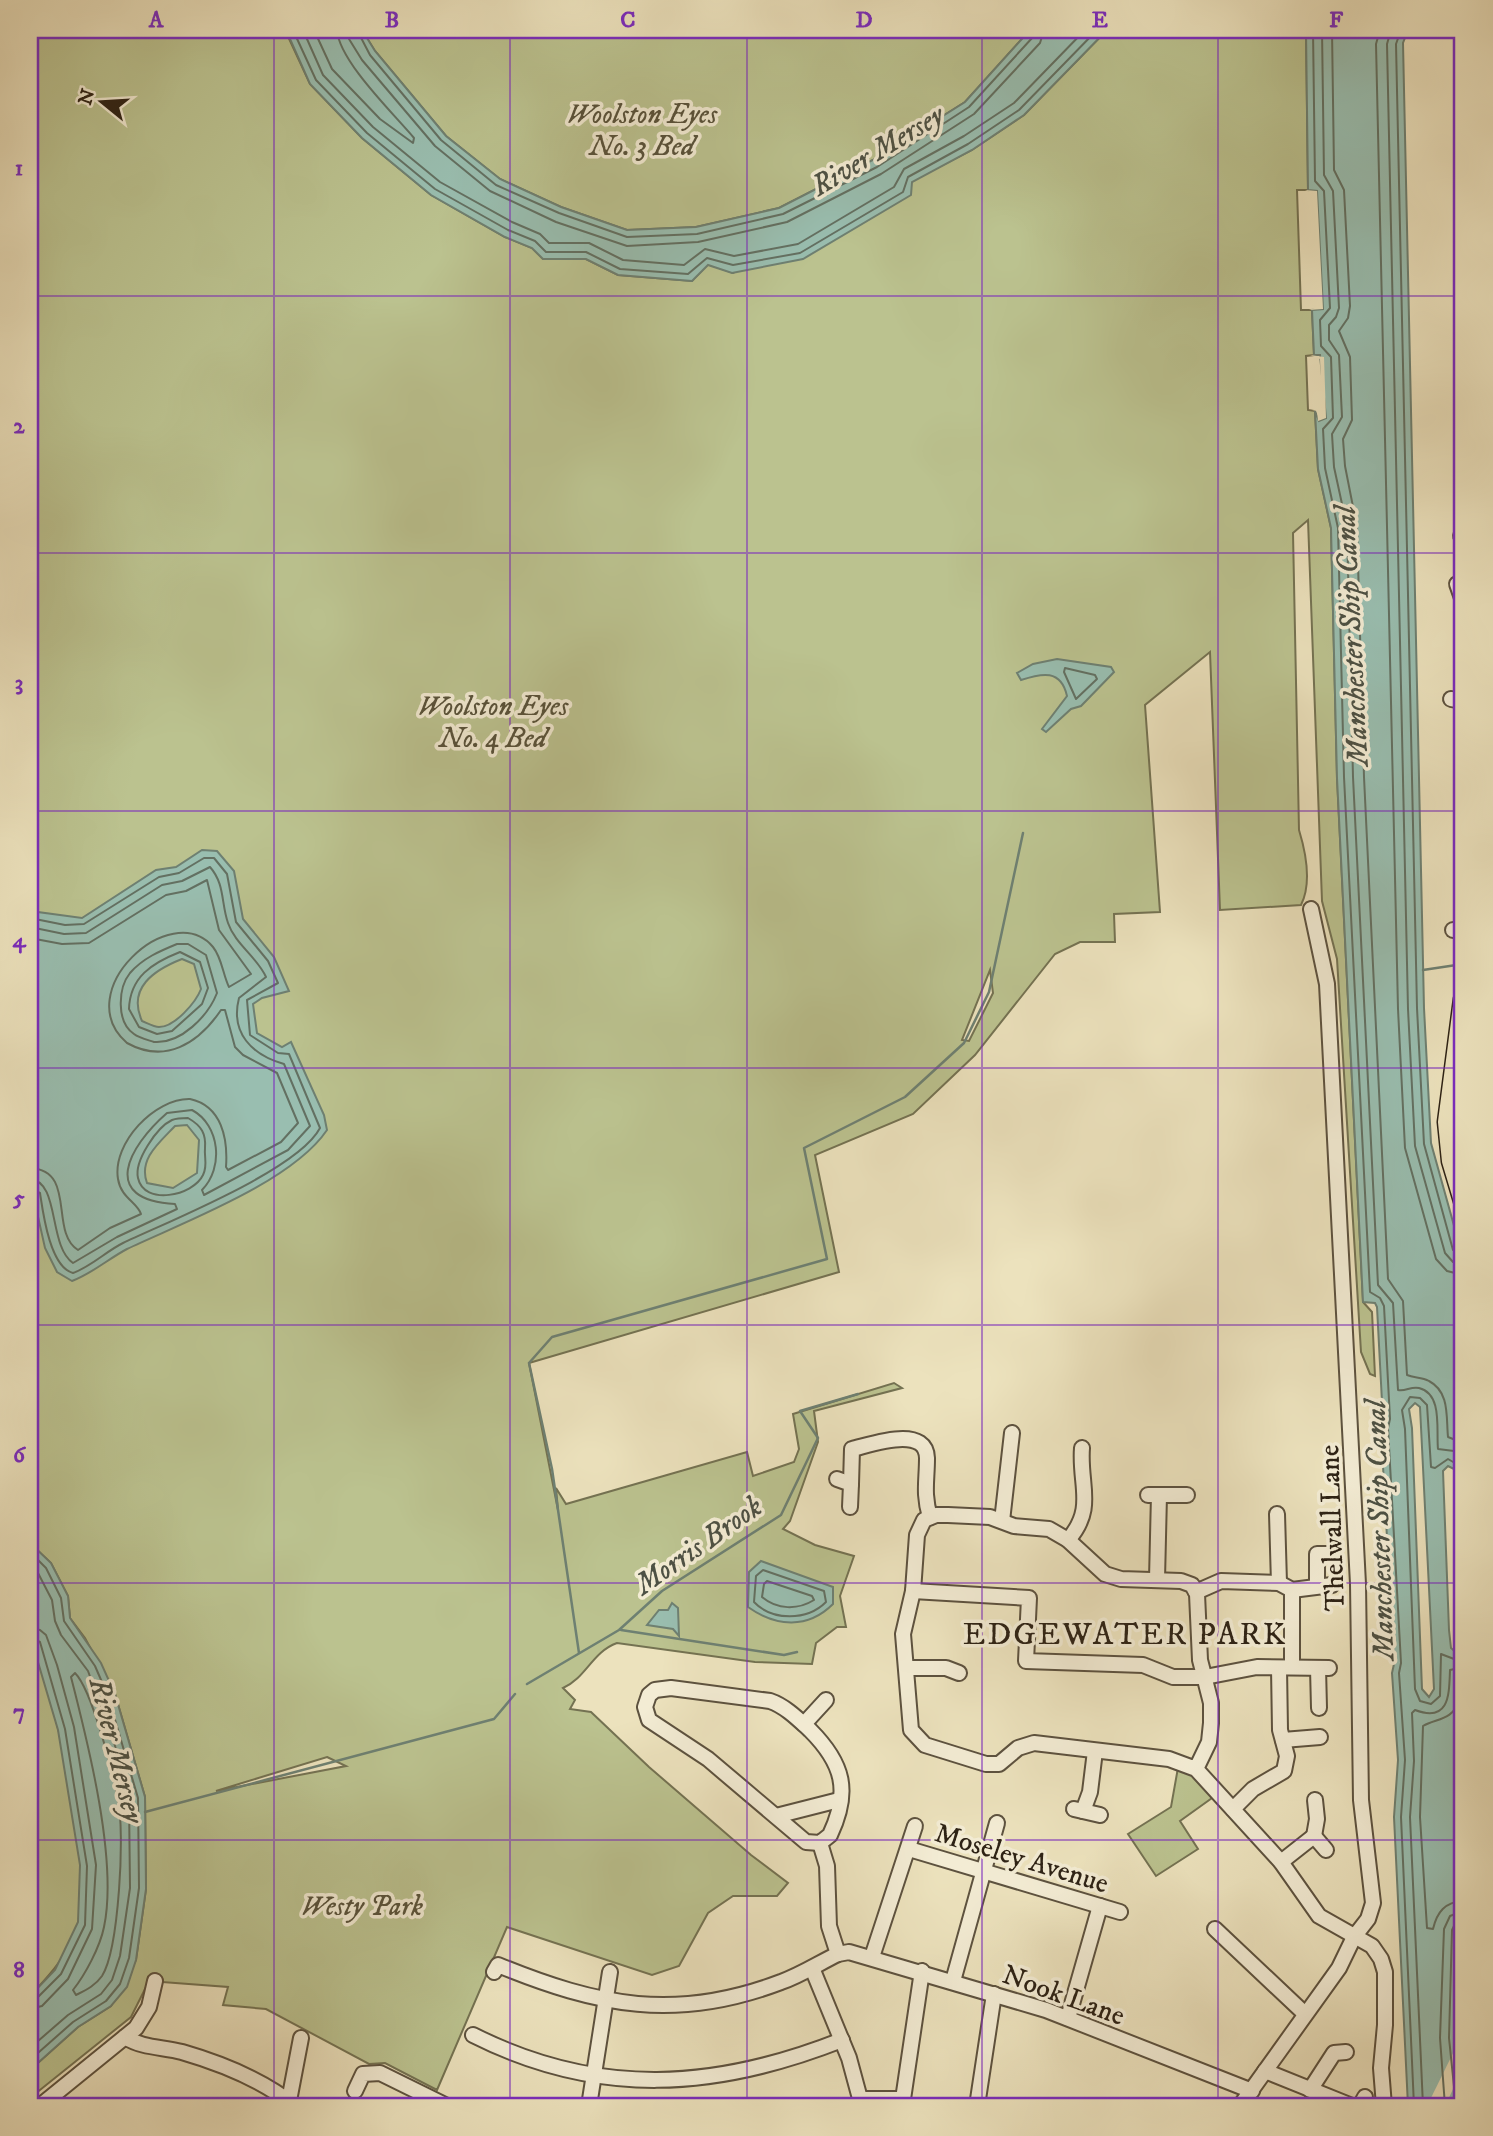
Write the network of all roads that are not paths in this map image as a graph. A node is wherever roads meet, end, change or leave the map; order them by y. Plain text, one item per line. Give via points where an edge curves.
1 (1457, 584) dead end
2 (1463, 601) edge
3 (1311, 909) dead end
4 (1463, 1005) edge
5 (1463, 1201) edge
6 (1012, 1433) dead end
7 (1082, 1448) dead end
8 (1187, 1495) dead end
9 (850, 1507) dead end
10 (1277, 1514) dead end
11 (930, 1517) junction
12 (1002, 1521) junction
13 (1068, 1540) junction
14 (1332, 1554) dead end
15 (1157, 1579) junction
16 (1317, 1585) junction
17 (1332, 1585) dead end
18 (1286, 1587) junction
19 (912, 1591) junction
20 (1196, 1592) junction
21 (1285, 1667) junction
22 (907, 1668) junction
23 (958, 1673) dead end
24 (1205, 1676) junction
25 (828, 1698) dead end
26 (1319, 1708) dead end
27 (804, 1724) junction
28 (1320, 1737) dead end
29 (1283, 1740) junction
30 (1095, 1751) junction
31 (1196, 1769) junction
32 (839, 1800) junction
33 (1315, 1800) dead end
34 (1233, 1809) junction
35 (1100, 1815) dead end
36 (776, 1816) junction
37 (997, 1823) dead end
38 (915, 1826) dead end
39 (1314, 1836) junction
40 (820, 1843) junction
41 (909, 1849) junction
42 (1326, 1850) dead end
43 (1280, 1862) junction
44 (983, 1873) junction
45 (1100, 1906) junction
46 (1121, 1912) dead end
47 (1215, 1929) dead end
48 (1354, 1937) junction
49 (838, 1954) junction
50 (872, 1957) junction
51 (811, 1968) junction
52 (922, 1971) junction
53 (494, 1972) dead end
54 (610, 1972) dead end
55 (155, 1981) dead end
56 (953, 1981) junction
57 (994, 1994) junction
58 (606, 2001) junction
59 (1304, 2013) junction
60 (1068, 2018) junction
61 (474, 2035) dead end
62 (125, 2037) junction
63 (301, 2038) dead end
64 (842, 2039) junction
65 (1346, 2052) dead end
66 (1265, 2071) junction
67 (594, 2076) junction
68 (1310, 2090) junction
69 (355, 2091) dead end
70 (1252, 2091) junction
71 (57, 2101) edge
72 (1328, 2102) edge
73 (861, 2103) edge
74 (902, 2103) edge
75 (290, 2105) edge
76 (441, 2105) edge
77 (40, 2106) edge
78 (589, 2106) edge
79 (977, 2106) edge
80 (1240, 2106) edge
81 (1352, 2106) edge
82 (1384, 2106) edge

1 - 2 street
3 - 48 street, Thelwall Lane via 1327,984 1359,1584 1361,1800 1373,1896 1368,1919
4 - 5 main road via 1447,1122 1451,1161
6 - 12 street
7 - 13 street via 1086,1501 1083,1518
8 - 15 street via 1153,1495
9 - 11 street via 844,1481 852,1449 911,1439 927,1454 924,1489
10 - 18 street
11 - 12 street
11 - 19 street via 917,1535
12 - 13 street via 1049,1529
13 - 15 street via 1105,1574
14 - 16 street via 1317,1554
15 - 20 street via 1181,1581
16 - 17 street
16 - 18 street
18 - 20 street via 1221,1581
18 - 21 street
19 - 22 street via 903,1634
19 - 24 street via 1029,1598 1026,1661 1143,1665 1173,1677
20 - 24 street
21 - 24 street via 1241,1668
21 - 26 street via 1324,1668
21 - 29 street
22 - 23 street via 946,1668
22 - 30 street via 911,1730 925,1745 993,1765 1025,1744
24 - 31 street via 1211,1723 1209,1742
25 - 27 street
27 - 32 street via 831,1752 839,1769
27 - 36 street via 770,1701 671,1688 655,1690 646,1701 649,1720 708,1759
28 - 29 street
29 - 34 street via 1284,1771 1253,1789
30 - 31 street via 1169,1759
30 - 35 street via 1090,1792 1078,1810
31 - 34 street
32 - 36 street
32 - 40 street via 833,1828
33 - 39 street
34 - 43 street
36 - 40 street via 806,1842
37 - 44 street
38 - 41 street
39 - 42 street
39 - 43 street
40 - 49 street via 827,1866 829,1926
41 - 44 street, Moseley Avenue
41 - 50 street
43 - 48 street via 1319,1916
44 - 45 street, Moseley Avenue
44 - 56 street
45 - 46 street, Moseley Avenue
45 - 60 street
47 - 59 street
48 - 59 street, Thelwall Lane via 1339,1968
48 - 82 street via 1372,1946 1384,1965
49 - 50 street, Nook Lane
49 - 51 street
50 - 52 street, Nook Lane
51 - 58 street via 774,1985 720,2000 656,2005
51 - 64 street
52 - 56 street, Nook Lane
52 - 74 street
53 - 58 street via 498,1965 579,1996
54 - 58 street
55 - 62 street via 143,2019
56 - 57 street, Nook Lane
57 - 60 street, Nook Lane
57 - 79 street
58 - 67 street
59 - 66 street, Thelwall Lane
60 - 70 street, Nook Lane
61 - 67 street via 533,2060
62 - 71 street
62 - 75 street via 230,2070
63 - 75 street
64 - 67 street via 785,2062 723,2076 648,2081
64 - 73 street
65 - 68 street via 1334,2053
66 - 68 street
66 - 70 street, Thelwall Lane
67 - 78 street
68 - 72 street
69 - 76 street via 363,2074 380,2073
70 - 80 street, Thelwall Lane
71 - 77 street
72 - 81 street
73 - 74 street

